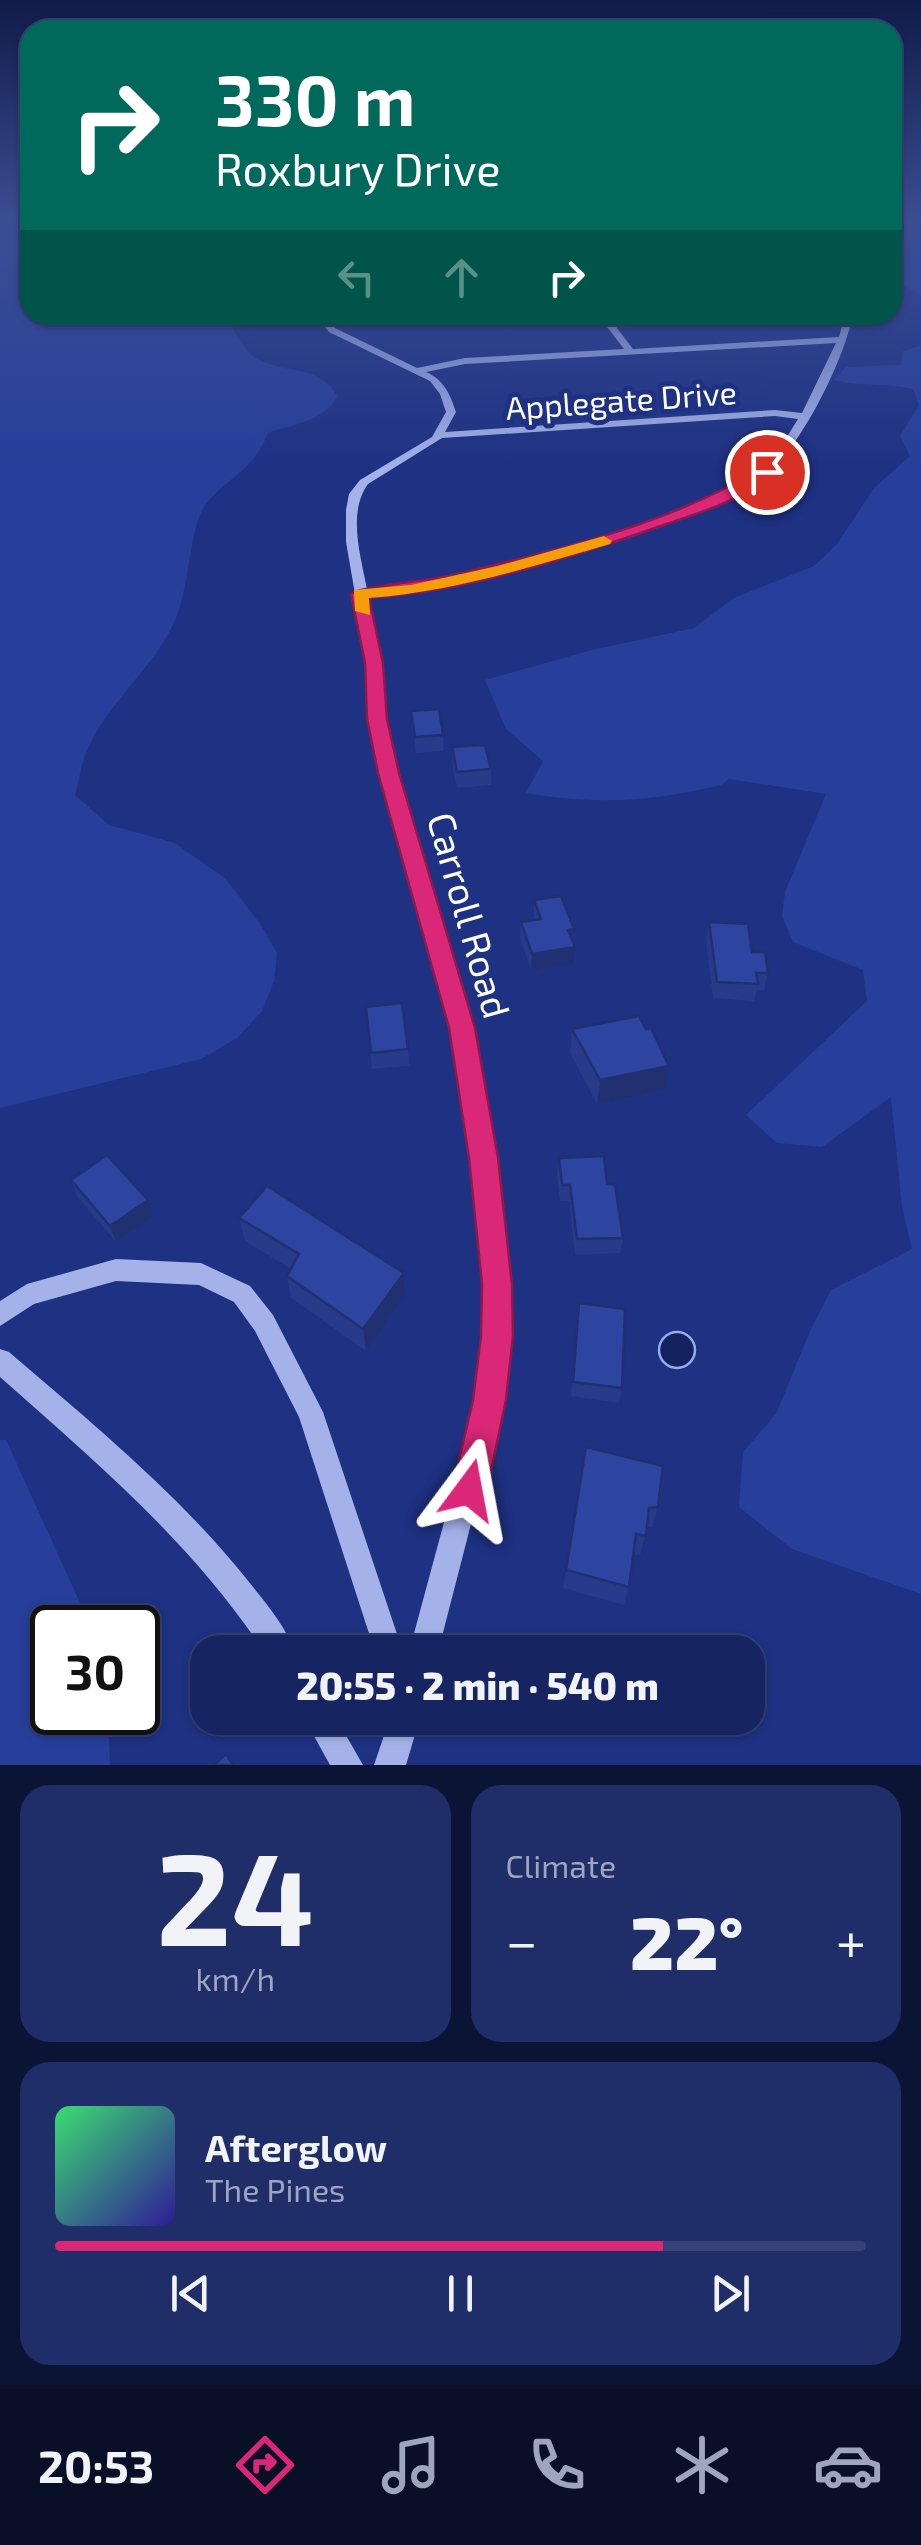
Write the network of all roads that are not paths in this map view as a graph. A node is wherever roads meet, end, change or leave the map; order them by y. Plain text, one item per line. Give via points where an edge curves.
1 (328, 325) edge
2 (610, 325) edge
3 (846, 325) edge
4 (841, 340) junction
5 (628, 349) junction
6 (420, 370) junction
7 (804, 416) junction
8 (441, 435) junction
9 (360, 594) junction
10 (0, 1315) edge
11 (0, 1361) edge
12 (271, 1635) edge
13 (382, 1635) edge
14 (428, 1635) edge
15 (329, 1735) edge
16 (400, 1735) edge
17 (347, 1765) edge
18 (390, 1765) edge

1 - 6 street
2 - 5 street
3 - 4 street
4 - 5 street
4 - 7 street
5 - 6 street
6 - 8 street via 445,392 451,412
7 - 8 street, Applegate Drive
7 - 9 street via 767,472 718,501 501,570
8 - 9 street, Carroll Road via 386,466 355,494 352,542
9 - 14 street, Carroll Road via 388,773 462,1028 497,1284 490,1400
10 - 13 street via 27,1295 116,1270 201,1274 242,1294 310,1412
11 - 12 street via 158,1503
15 - 17 street
16 - 18 street

